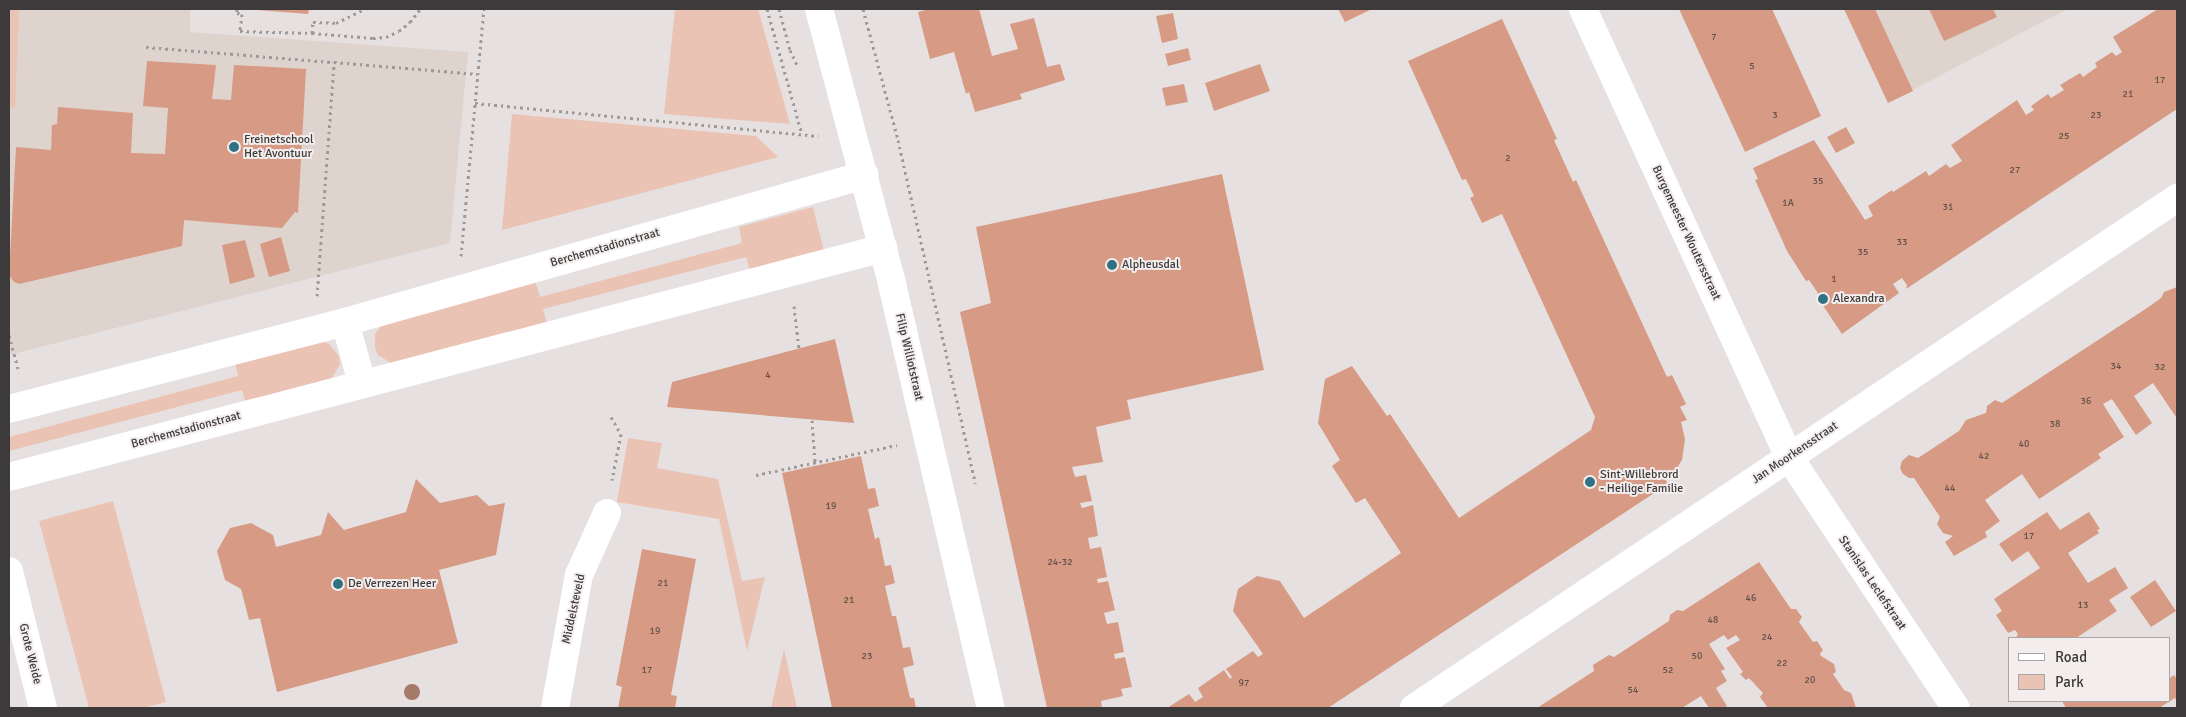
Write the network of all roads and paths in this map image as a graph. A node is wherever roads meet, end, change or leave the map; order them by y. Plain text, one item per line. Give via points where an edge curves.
1 (237, 9) edge
2 (365, 9) edge
3 (420, 9) edge
4 (484, 9) edge
5 (768, 9) edge
6 (820, 9) edge
7 (863, 9) edge
8 (1583, 9) edge
9 (312, 33) junction
10 (146, 47) dead end
11 (334, 62) junction
12 (478, 74) junction
13 (475, 103) junction
14 (802, 134) junction
15 (826, 136) dead end
16 (865, 175) junction
17 (2177, 198) edge
18 (884, 248) junction
19 (460, 259) dead end
20 (788, 274) junction
21 (317, 297) dead end
22 (345, 322) junction
23 (9, 334) edge
24 (798, 349) dead end
25 (20, 376) dead end
26 (362, 383) junction
27 (9, 409) edge
28 (611, 417) dead end
29 (812, 420) dead end
30 (963, 430) junction
31 (928, 438) junction
32 (1789, 458) junction
33 (815, 462) junction
34 (756, 475) dead end
35 (9, 477) edge
36 (976, 488) dead end
37 (607, 513) joint
38 (9, 571) edge
39 (43, 708) edge
40 (555, 708) edge
41 (990, 708) edge
42 (1414, 708) edge
43 (1956, 708) edge

1 - 9 path via 237,13 242,14 240,31
2 - 9 path via 336,23 313,22
3 - 9 path via 400,31 386,37
4 - 12 path
5 - 14 path
6 - 16 street, Filip Williotstraat
7 - 30 path via 898,140
8 - 32 street, Burgemeester Woutersstraat
10 - 11 path
11 - 12 path
11 - 21 path
12 - 13 path
13 - 14 path
13 - 19 path
14 - 15 path
16 - 18 street, Filip Williotstraat
16 - 22 street, Berchemstadionstraat
17 - 32 street, Jan Moorkensstraat
18 - 20 street, Berchemstadionstraat
18 - 31 street, Filip Williotstraat
20 - 24 path
20 - 26 street, Berchemstadionstraat
22 - 26 street
22 - 27 street, Berchemstadionstraat
23 - 25 path
26 - 35 street, Berchemstadionstraat
28 - 37 path via 621,434
29 - 33 path
30 - 31 path
30 - 36 path
31 - 33 path
31 - 41 street, Filip Williotstraat
32 - 42 street, Jan Moorkensstraat
32 - 43 street, Stanislas Leclefstraat
33 - 34 path
37 - 40 street, Middelsteveld via 579,576
38 - 39 street, Grote Weide

